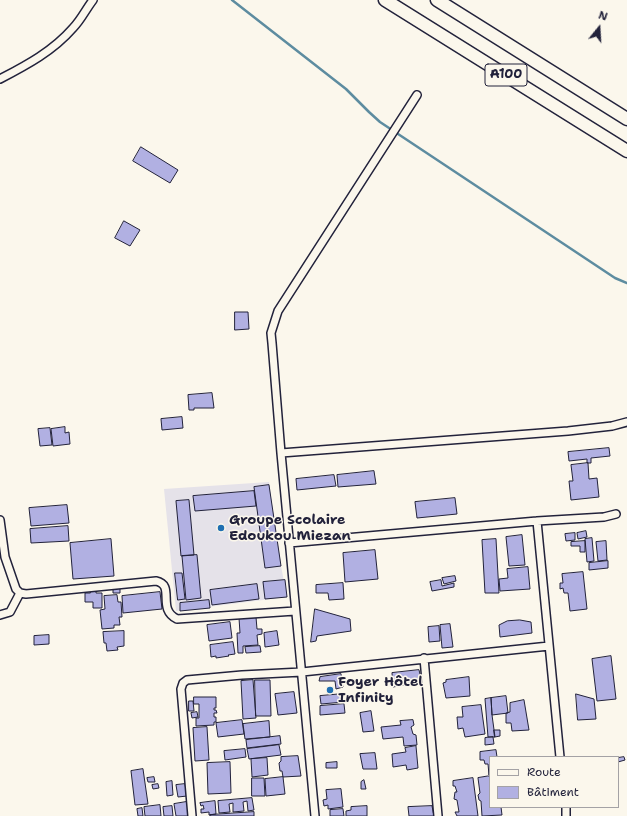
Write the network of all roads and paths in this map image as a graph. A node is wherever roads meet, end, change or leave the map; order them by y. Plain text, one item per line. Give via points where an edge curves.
1 (93, 0) edge
2 (385, 0) edge
3 (437, 0) edge
4 (0, 79) edge
5 (417, 95) dead end
6 (627, 119) edge
7 (627, 151) edge
8 (627, 422) edge
9 (281, 453) junction
10 (616, 514) dead end
11 (0, 520) edge
12 (537, 521) junction
13 (289, 543) junction
14 (20, 593) junction
15 (295, 611) junction
16 (0, 614) edge
17 (549, 646) junction
18 (424, 658) junction
19 (302, 672) junction
20 (560, 756) edge
21 (192, 816) edge
22 (315, 816) edge
23 (438, 816) edge

1 - 4 street via 74,27 52,49
2 - 7 highway, A100
3 - 6 highway, A100
5 - 9 street via 278,310 271,333
8 - 9 street via 568,431
9 - 13 street
10 - 12 street
11 - 14 street via 5,557 16,589
12 - 13 street
12 - 17 street
13 - 15 street
14 - 15 street via 156,581 162,582 166,587 167,609 170,616 177,619
14 - 16 street via 10,612
15 - 19 street
17 - 18 street
17 - 20 street
18 - 19 street
18 - 23 street
19 - 21 street via 242,674 187,680 183,683 181,690
19 - 22 street

